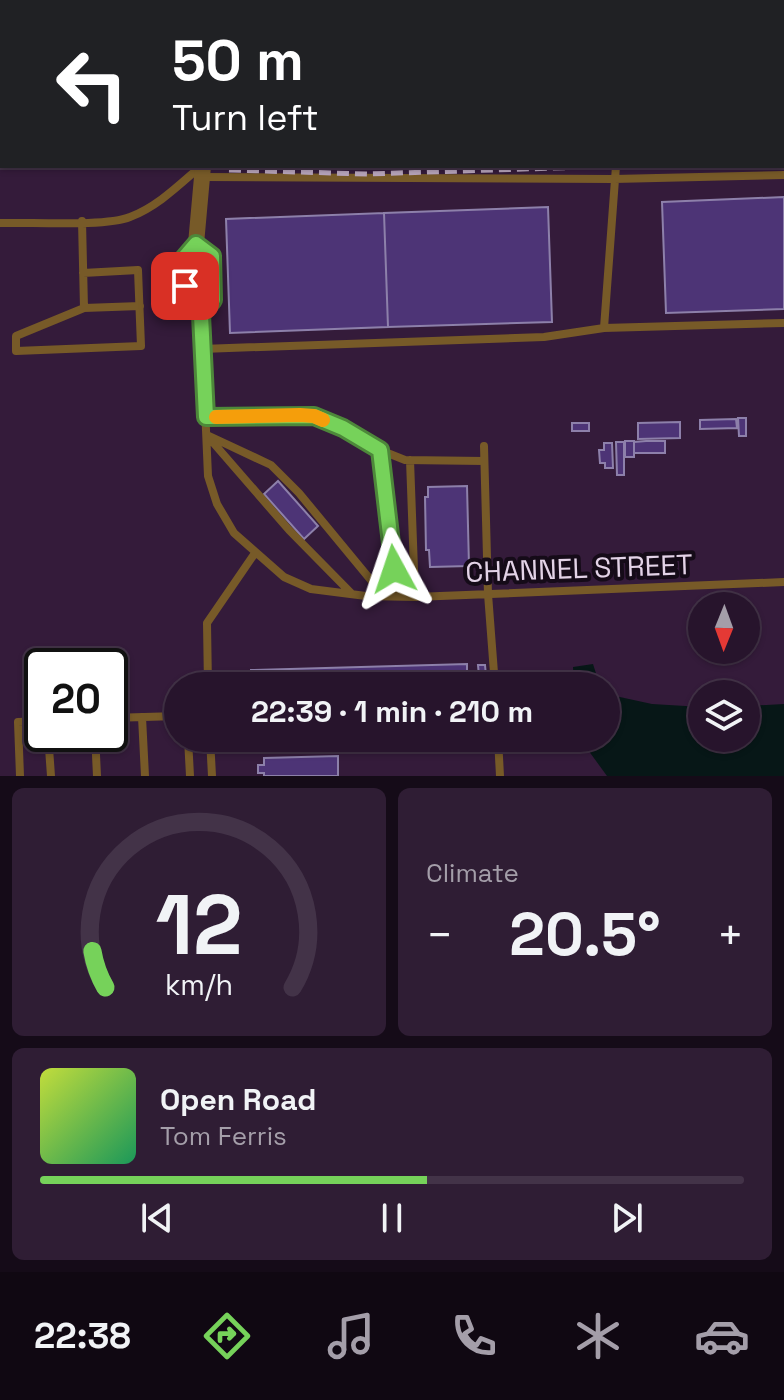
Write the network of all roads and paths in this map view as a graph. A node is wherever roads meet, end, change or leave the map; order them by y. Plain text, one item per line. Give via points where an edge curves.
1 (616, 168) edge
2 (202, 170) edge
3 (784, 175) edge
4 (614, 179) junction
5 (82, 221) junction
6 (0, 223) edge
7 (196, 244) junction
8 (83, 273) junction
9 (140, 306) junction
10 (84, 308) junction
11 (201, 315) junction
12 (784, 323) edge
13 (604, 328) junction
14 (202, 349) junction
15 (206, 417) junction
16 (207, 435) junction
17 (484, 446) dead end
18 (380, 450) junction
19 (410, 460) junction
20 (484, 461) junction
21 (255, 553) junction
22 (784, 582) edge
23 (352, 594) junction
24 (488, 594) junction
25 (384, 596) junction
26 (396, 596) junction
27 (415, 597) junction
28 (208, 672) edge
29 (494, 672) edge
30 (164, 716) edge
31 (128, 717) edge
32 (142, 717) junction
33 (24, 722) edge
34 (49, 752) edge
35 (96, 752) edge
36 (189, 752) edge
37 (211, 752) edge
38 (499, 752) edge
39 (20, 776) edge
40 (51, 776) edge
41 (97, 776) edge
42 (145, 776) edge
43 (190, 776) edge
44 (212, 776) edge
45 (500, 776) edge

1 - 4 lane
2 - 4 lane
2 - 5 lane via 129,218
2 - 7 street
3 - 4 lane
4 - 13 lane
5 - 6 lane
5 - 8 lane
7 - 11 lane, CHANNEL STREET via 184,258 186,302
7 - 11 lane, CHANNEL STREET via 212,256 213,300
8 - 9 lane via 138,270
8 - 10 lane
9 - 10 lane
9 - 10 lane via 141,346 16,351 16,336
11 - 14 lane, CHANNEL STREET
12 - 13 lane
13 - 14 lane via 544,337
14 - 15 lane, CHANNEL STREET
15 - 16 lane, CHANNEL STREET
15 - 18 lane via 314,416
16 - 21 lane, CHANNEL STREET via 208,476 217,504 234,533
16 - 23 lane
16 - 25 lane via 271,465
17 - 20 lane
18 - 19 lane
18 - 26 lane
19 - 20 lane
19 - 27 lane
20 - 24 lane
21 - 23 lane, CHANNEL STREET via 284,577 311,589
21 - 28 lane via 207,623
22 - 24 lane, CHANNEL STREET
23 - 25 lane, CHANNEL STREET
24 - 27 lane, CHANNEL STREET
24 - 29 lane
25 - 26 lane, CHANNEL STREET
26 - 27 lane, CHANNEL STREET
30 - 32 lane
31 - 32 lane
32 - 42 lane
33 - 39 lane via 18,722
34 - 40 lane
35 - 41 lane
36 - 43 lane
37 - 44 lane
38 - 45 lane

